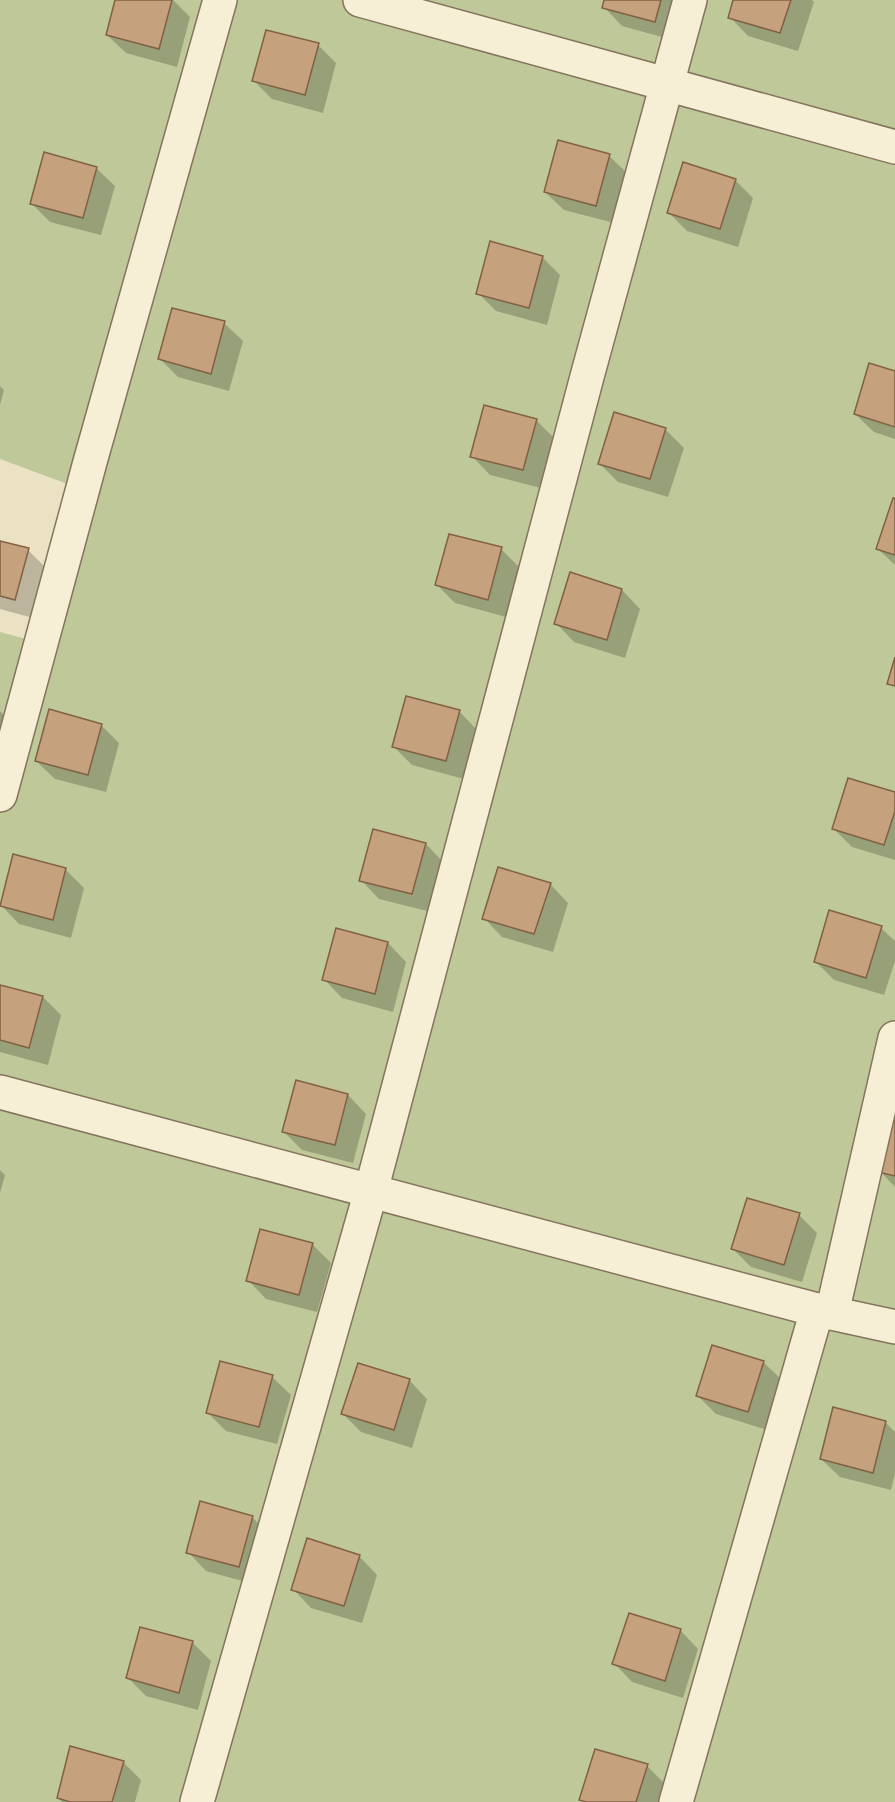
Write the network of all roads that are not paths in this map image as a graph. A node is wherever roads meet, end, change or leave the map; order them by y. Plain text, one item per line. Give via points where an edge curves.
1 (220, 0) edge
2 (360, 0) edge
3 (690, 0) edge
4 (667, 86) junction
5 (895, 147) edge
6 (0, 795) edge
7 (895, 1038) edge
8 (0, 1092) edge
9 (371, 1191) junction
10 (825, 1312) junction
11 (895, 1327) edge
12 (197, 1802) edge
13 (676, 1802) edge

1 - 6 lane
2 - 4 lane
3 - 4 lane
4 - 5 lane
4 - 9 lane
7 - 10 lane
8 - 9 lane
9 - 10 lane
9 - 12 lane
10 - 11 lane
10 - 13 lane

